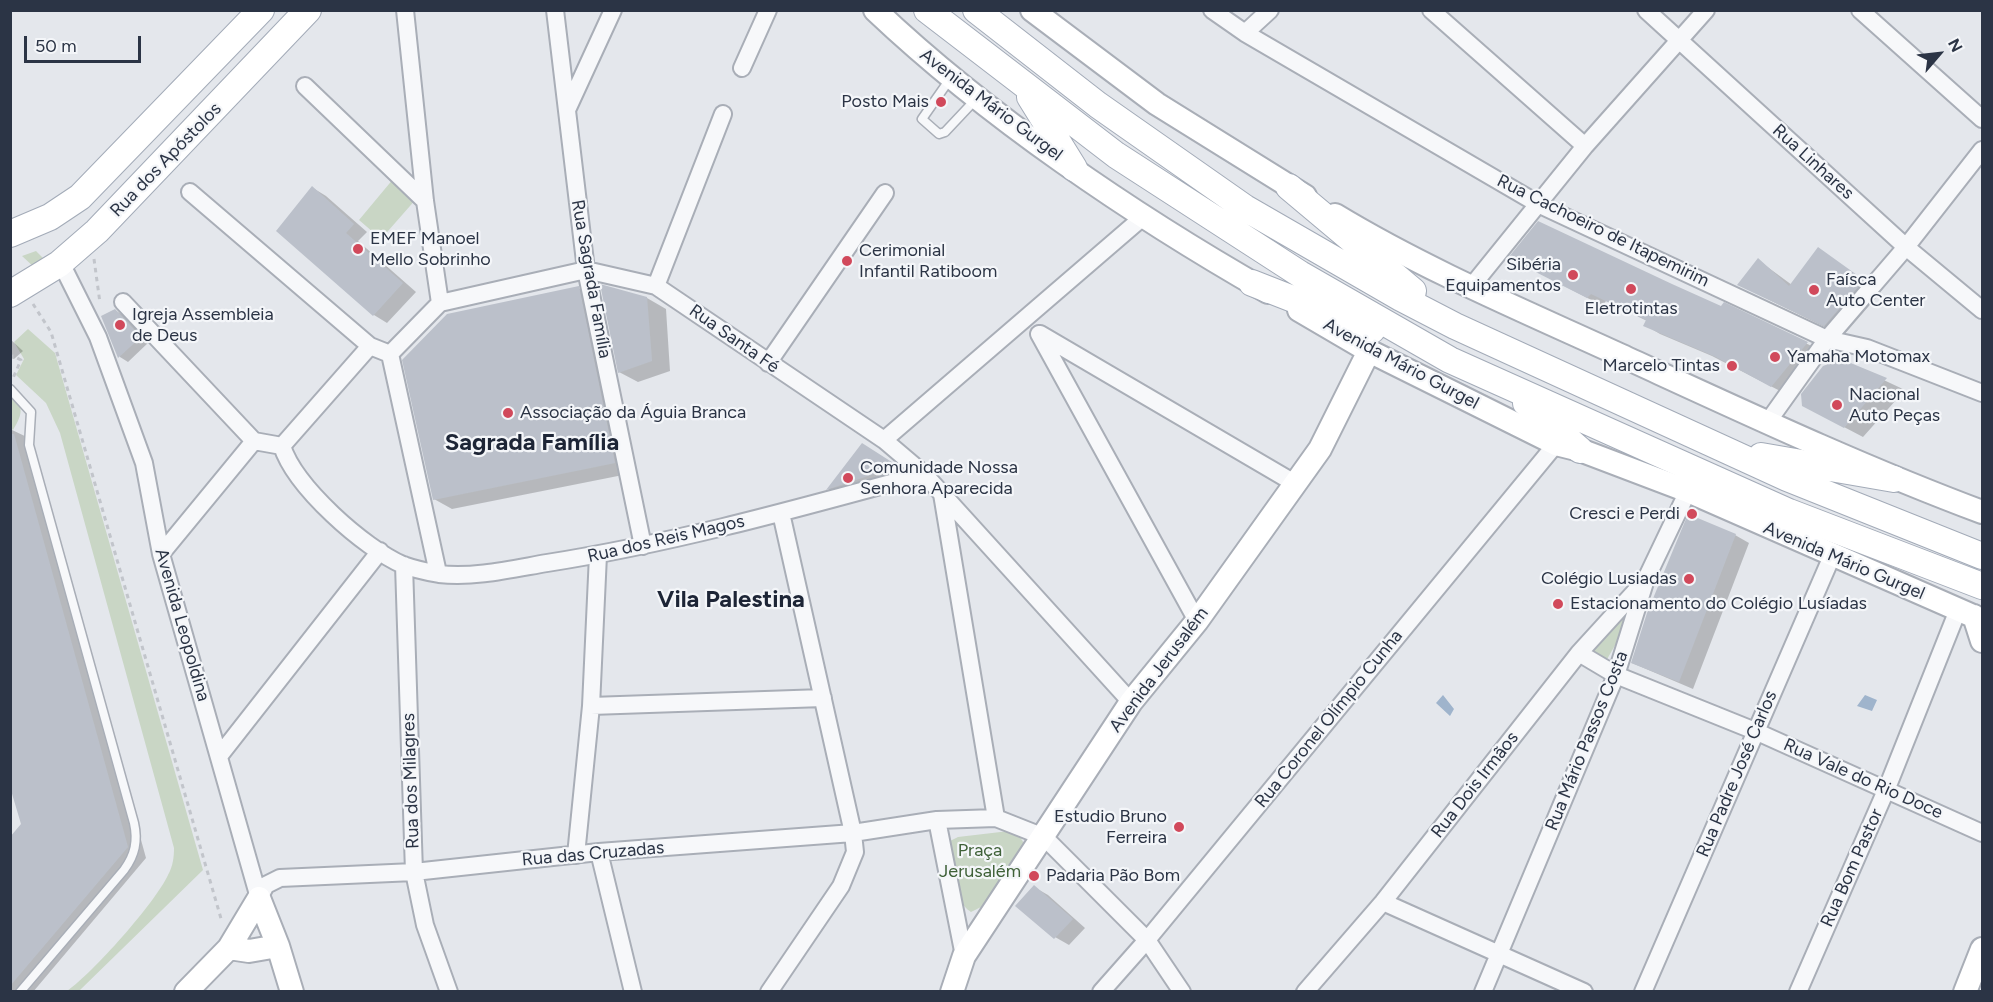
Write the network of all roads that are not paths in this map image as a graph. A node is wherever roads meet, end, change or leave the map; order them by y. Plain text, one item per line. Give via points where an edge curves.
1 (261, 10) edge
2 (308, 10) edge
3 (405, 10) edge
4 (555, 10) edge
5 (613, 10) edge
6 (768, 10) edge
7 (875, 10) edge
8 (927, 10) edge
9 (976, 10) edge
10 (1032, 10) edge
11 (1212, 10) edge
12 (1270, 10) edge
13 (1431, 10) edge
14 (1646, 10) edge
15 (1706, 10) edge
16 (1860, 10) edge
17 (1245, 33) junction
18 (1679, 40) junction
19 (742, 68) dead end
20 (952, 76) junction
21 (1022, 84) junction
22 (305, 86) dead end
23 (978, 97) junction
24 (567, 111) junction
25 (723, 114) dead end
26 (1983, 119) edge
27 (1586, 146) junction
28 (1983, 150) edge
29 (1074, 168) junction
30 (1288, 187) junction
31 (190, 192) dead end
32 (885, 193) dead end
33 (425, 201) junction
34 (1540, 205) junction
35 (1143, 217) junction
36 (15, 227) edge
37 (1906, 247) junction
38 (61, 263) junction
39 (586, 270) junction
40 (1252, 283) junction
41 (656, 286) junction
42 (1471, 287) junction
43 (16, 291) edge
44 (123, 302) road end
45 (440, 303) junction
46 (1983, 310) edge
47 (1022, 322) junction
48 (1455, 326) junction
49 (1039, 334) junction
50 (1827, 339) junction
51 (370, 346) junction
52 (1370, 351) junction
53 (390, 354) junction
54 (1450, 360) junction
55 (768, 363) junction
56 (1505, 385) junction
57 (10, 389) edge
58 (1983, 393) edge
59 (1767, 423) junction
60 (884, 440) junction
61 (255, 441) junction
62 (282, 446) junction
63 (1568, 447) junction
64 (1726, 450) junction
65 (924, 474) junction
66 (1894, 479) junction
67 (1296, 484) junction
68 (1688, 491) junction
69 (942, 493) junction
70 (1983, 512) edge
71 (781, 513) junction
72 (642, 546) junction
73 (380, 551) junction
74 (160, 554) junction
75 (598, 555) junction
76 (1832, 556) junction
77 (1983, 556) edge
78 (404, 566) junction
79 (438, 573) junction
80 (1646, 579) junction
81 (1983, 586) edge
82 (1972, 616) edge
83 (1197, 621) junction
84 (1983, 641) edge
85 (1579, 653) junction
86 (1616, 675) junction
87 (823, 698) junction
88 (1131, 702) junction
89 (591, 706) junction
90 (1755, 731) junction
91 (220, 755) junction
92 (1887, 788) junction
93 (996, 818) junction
94 (938, 820) junction
95 (853, 833) junction
96 (1983, 833) edge
97 (1044, 837) junction
98 (599, 852) junction
99 (576, 855) junction
100 (414, 872) junction
101 (259, 898) junction
102 (1383, 902) junction
103 (1147, 940) junction
104 (278, 946) junction
105 (230, 948) junction
106 (1983, 949) edge
107 (1498, 955) junction
108 (964, 956) junction
109 (20, 992) edge
110 (186, 992) edge
111 (292, 992) edge
112 (448, 992) edge
113 (633, 992) edge
114 (769, 992) edge
115 (952, 992) edge
116 (1101, 992) edge
117 (1182, 992) edge
118 (1305, 992) edge
119 (1483, 992) edge
120 (1584, 992) edge
121 (1643, 992) edge
122 (1798, 992) edge
123 (1965, 992) edge

1 - 36 main road, Rua dos Apóstolos via 80,197 50,218
2 - 38 main road, Rua dos Apóstolos via 92,237
3 - 33 street
4 - 24 street, Rua Sagrada Família
5 - 24 street
6 - 19 street
7 - 20 main road, Avenida Mário Gurgel
8 - 21 main road, Avenida Mário Gurgel
9 - 48 main road via 1098,105 1245,208
10 - 30 main road via 1157,104
11 - 17 street, Rua Cachoeiro de Itapemirim
12 - 17 street
13 - 27 street
14 - 18 street, Rua Linhares
15 - 18 street
16 - 26 street
17 - 34 street, Rua Cachoeiro de Itapemirim
18 - 27 street
18 - 37 street, Rua Linhares
20 - 23 main road, Avenida Mário Gurgel
20 - 23 lane via 922,119 939,134
21 - 29 main road
21 - 54 main road, Avenida Mário Gurgel via 1125,162 1300,274
22 - 33 street
23 - 29 main road, Avenida Mário Gurgel
24 - 39 street, Rua Sagrada Família
25 - 41 street
27 - 34 street
28 - 37 street
29 - 35 main road, Avenida Mário Gurgel
30 - 42 main road via 1386,246
30 - 48 main road
31 - 51 street
32 - 55 street
33 - 45 street
34 - 42 street
34 - 50 street, Rua Cachoeiro de Itapemirim
35 - 40 main road, Avenida Mário Gurgel
35 - 47 street
37 - 46 street, Rua Linhares
37 - 50 street
38 - 43 main road, Rua dos Apóstolos
38 - 74 street, Avenida Leopoldina via 98,337 144,463
39 - 41 street, Rua Santa Fé
39 - 45 street, Rua Santa Fé
39 - 72 street, Rua Sagrada Família
40 - 52 main road, Avenida Mário Gurgel
40 - 54 main road
41 - 55 street, Rua Santa Fé
42 - 59 main road
44 - 61 street
45 - 53 street
47 - 49 street
47 - 60 street
48 - 64 main road
49 - 67 street
49 - 83 street
50 - 58 street, Rua Cachoeiro de Itapemirim via 1867,348
50 - 59 street
51 - 53 street
51 - 62 street
52 - 63 main road, Avenida Mário Gurgel
52 - 67 main road, Avenida Jerusalém via 1320,449
53 - 79 street
54 - 56 main road, Avenida Mário Gurgel
55 - 60 street, Rua Santa Fé
56 - 63 main road
56 - 81 main road, Avenida Mário Gurgel via 1789,512
57 - 109 lane via 31,412 29,445 136,840 133,856 124,870
59 - 66 main road
60 - 65 street, Rua Santa Fé
61 - 62 street
61 - 74 street
62 - 73 street via 301,480
63 - 68 main road, Avenida Mário Gurgel
63 - 103 street, Rua Coronel Olímpio Cunha
64 - 66 main road
64 - 77 main road
65 - 69 street, Rua Santa Fé
65 - 71 street, Rua dos Reis Magos
66 - 70 main road
67 - 83 main road, Avenida Jerusalém
68 - 76 main road, Avenida Mário Gurgel
68 - 80 street, Rua Mário Passos Costa
69 - 88 street, Rua Santa Fé
69 - 93 street
71 - 72 street, Rua dos Reis Magos
71 - 87 street
72 - 75 street, Rua dos Reis Magos
73 - 78 street
73 - 91 street
74 - 91 street, Avenida Leopoldina
75 - 79 street, Rua dos Reis Magos via 468,576
75 - 89 street
76 - 82 main road, Avenida Mário Gurgel
76 - 90 street, Rua Padre José Carlos
78 - 79 street, Rua dos Reis Magos
78 - 100 street, Rua dos Milagres
80 - 85 street, Rua Dois Irmãos
80 - 86 street, Rua Mário Passos Costa
82 - 84 main road
82 - 92 street, Rua Bom Pastor
83 - 88 main road, Avenida Jerusalém
85 - 86 street, Rua Vale do Rio Doce
85 - 102 street, Rua Dois Irmãos
86 - 90 street, Rua Vale do Rio Doce
86 - 107 street, Rua Mário Passos Costa
87 - 89 street
87 - 95 street
88 - 97 main road, Avenida Jerusalém
89 - 99 street
90 - 92 street, Rua Vale do Rio Doce
90 - 121 street, Rua Padre José Carlos
91 - 101 street, Avenida Leopoldina
92 - 96 street, Rua Vale do Rio Doce
92 - 122 street, Rua Bom Pastor
93 - 94 street, Rua das Cruzadas
93 - 97 street, Rua das Cruzadas
94 - 95 street, Rua das Cruzadas
94 - 108 street
95 - 98 street, Rua das Cruzadas
95 - 114 street via 855,852 841,886
97 - 103 street
97 - 108 main road, Avenida Jerusalém
98 - 99 street, Rua das Cruzadas
98 - 113 street
99 - 100 street, Rua das Cruzadas
100 - 101 street, Rua das Cruzadas via 280,878 266,885
100 - 112 street, Rua dos Milagres via 425,925
101 - 104 main road, Avenida Leopoldina
101 - 105 main road
102 - 107 street
102 - 118 street, Rua Dois Irmãos
103 - 116 street, Rua Coronel Olímpio Cunha
103 - 117 street
104 - 105 main road via 249,951
104 - 111 main road, Avenida Leopoldina
105 - 110 main road
106 - 123 main road
107 - 119 street, Rua Mário Passos Costa
107 - 120 street
108 - 115 main road, Avenida Jerusalém

